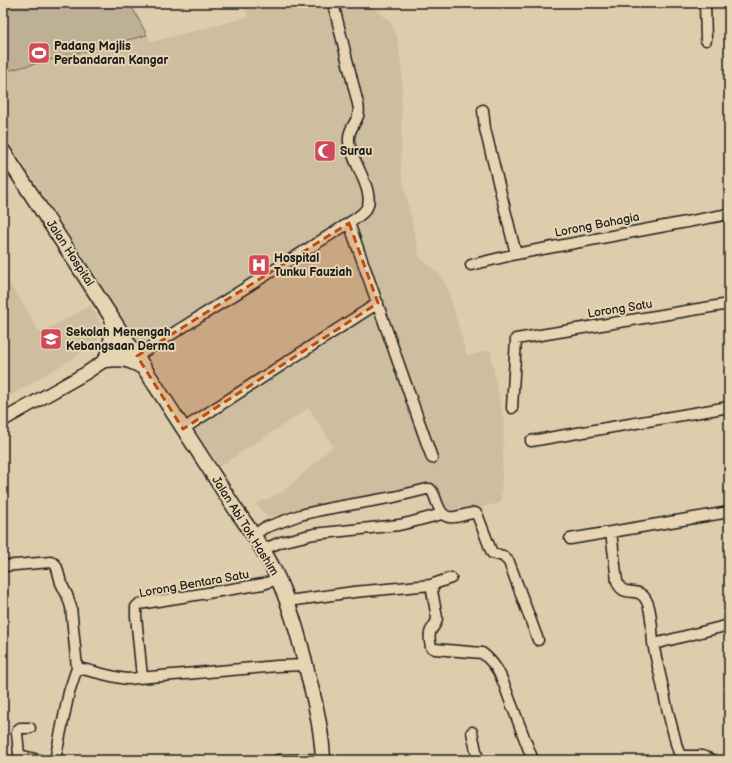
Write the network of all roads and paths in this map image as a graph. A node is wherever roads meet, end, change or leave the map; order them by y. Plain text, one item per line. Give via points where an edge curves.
1 (333, 3) edge
2 (706, 3) edge
3 (706, 40) dead end
4 (483, 110) dead end
5 (3, 151) edge
6 (729, 214) edge
7 (350, 223) junction
8 (516, 254) junction
9 (471, 265) dead end
10 (378, 303) junction
11 (729, 304) edge
12 (113, 320) junction
13 (129, 344) junction
14 (137, 356) junction
15 (106, 360) junction
16 (144, 368) junction
17 (729, 407) edge
18 (512, 408) dead end
19 (3, 420) edge
20 (183, 428) junction
21 (531, 441) dead end
22 (432, 458) dead end
23 (729, 512) edge
24 (442, 514) junction
25 (611, 532) junction
26 (253, 536) junction
27 (570, 539) dead end
28 (262, 550) junction
29 (3, 566) edge
30 (451, 578) dead end
31 (278, 579) junction
32 (431, 585) junction
33 (288, 601) junction
34 (729, 625) edge
35 (538, 640) dead end
36 (654, 644) junction
37 (306, 665) junction
38 (77, 668) junction
39 (142, 677) junction
40 (30, 728) dead end
41 (472, 732) dead end
42 (39, 760) edge
43 (55, 760) edge
44 (278, 760) edge
45 (323, 760) edge
46 (478, 760) edge
47 (533, 760) edge
48 (713, 760) edge

1 - 7 street via 359,111 349,133 349,142 369,197 366,209
2 - 3 street
4 - 8 street via 485,129
5 - 12 main road, Jalan Hospital
6 - 8 street, Lorong Bahagia
7 - 10 street
7 - 14 street
8 - 9 street, Lorong Bahagia
10 - 20 street
10 - 22 street
11 - 18 street, Lorong Satu via 516,339
12 - 13 main road, Jalan Hospital
12 - 15 main road
13 - 14 main road, Jalan Hospital
13 - 15 street
14 - 16 main road, Jalan Abi Tok Hashim
15 - 16 main road via 125,359
15 - 19 street
16 - 20 main road, Jalan Abi Tok Hashim
17 - 21 street
20 - 26 main road, Jalan Abi Tok Hashim
23 - 25 street
24 - 26 street via 433,492 427,489 300,515 264,528
24 - 28 street via 399,525 314,534 281,542
24 - 35 street via 451,518 477,514 492,553 503,556 509,562
25 - 27 street
25 - 36 street via 617,580 621,589 638,593 645,598 649,608
26 - 28 main road, Jalan Abi Tok Hashim
28 - 31 main road, Jalan Abi Tok Hashim
29 - 38 street via 25,563 55,564 71,607
30 - 32 street
31 - 33 main road, Jalan Abi Tok Hashim
31 - 39 street, Lorong Bentara Satu via 263,584 139,604 136,607 136,616
32 - 33 street
32 - 47 street via 437,618 430,633 431,647 482,653 488,658 499,671 506,686
33 - 37 main road, Jalan Abi Tok Hashim
34 - 36 street
36 - 48 street via 670,724 680,756 702,756
37 - 39 street
37 - 45 main road, Jalan Abi Tok Hashim via 318,720
38 - 39 street via 127,679
38 - 43 street via 69,692
40 - 42 street via 18,730 19,754
41 - 46 street
44 - 45 street

